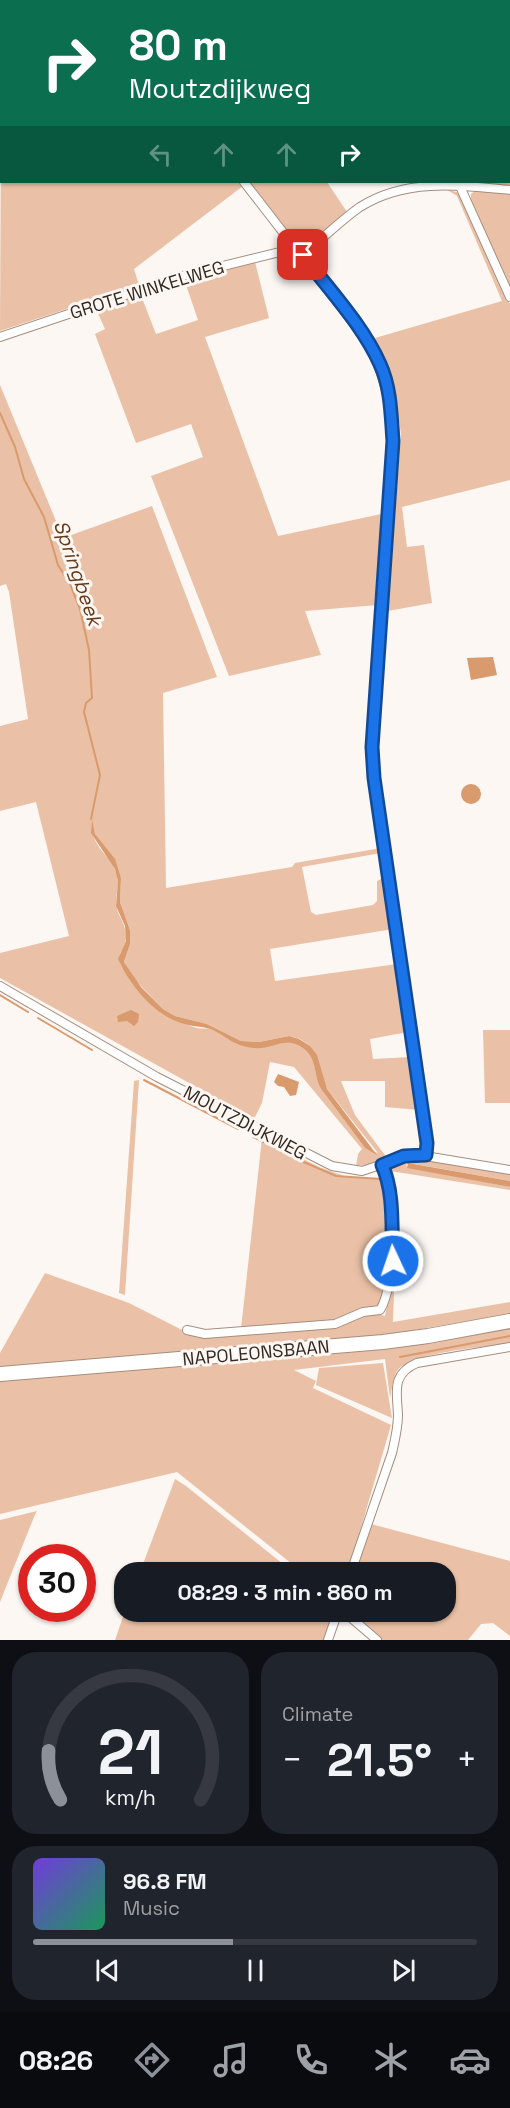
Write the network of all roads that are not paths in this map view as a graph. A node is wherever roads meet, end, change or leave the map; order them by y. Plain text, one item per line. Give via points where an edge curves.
1 (245, 183) edge
2 (459, 184) edge
3 (510, 190) edge
4 (296, 248) junction
5 (303, 255) junction
6 (510, 297) edge
7 (0, 337) edge
8 (0, 986) edge
9 (426, 1155) junction
10 (382, 1165) junction
11 (510, 1170) edge
12 (510, 1321) edge
13 (187, 1330) dead end
14 (510, 1347) edge
15 (0, 1374) edge
16 (355, 1562) edge
17 (334, 1622) edge
18 (356, 1622) edge
19 (328, 1640) edge
20 (377, 1640) edge

1 - 4 street
2 - 3 street
2 - 5 street via 414,188 378,197
2 - 6 street
4 - 5 street
4 - 7 street, GROTE WINKELWEG via 182,276
5 - 9 street via 381,365 391,405 393,441 372,747
8 - 10 street, MOUTZDIJKWEG via 157,1077 314,1160 348,1170 362,1171
9 - 10 street, MOUTZDIJKWEG via 404,1156
9 - 11 street, MOUTZDIJKWEG
10 - 13 street via 390,1200 393,1261 380,1310 363,1312 335,1324 205,1334
12 - 15 main road, NAPOLEONSBAAN via 383,1342
14 - 16 street via 417,1363 400,1375 395,1392 397,1432 393,1453
17 - 19 street
18 - 20 street

